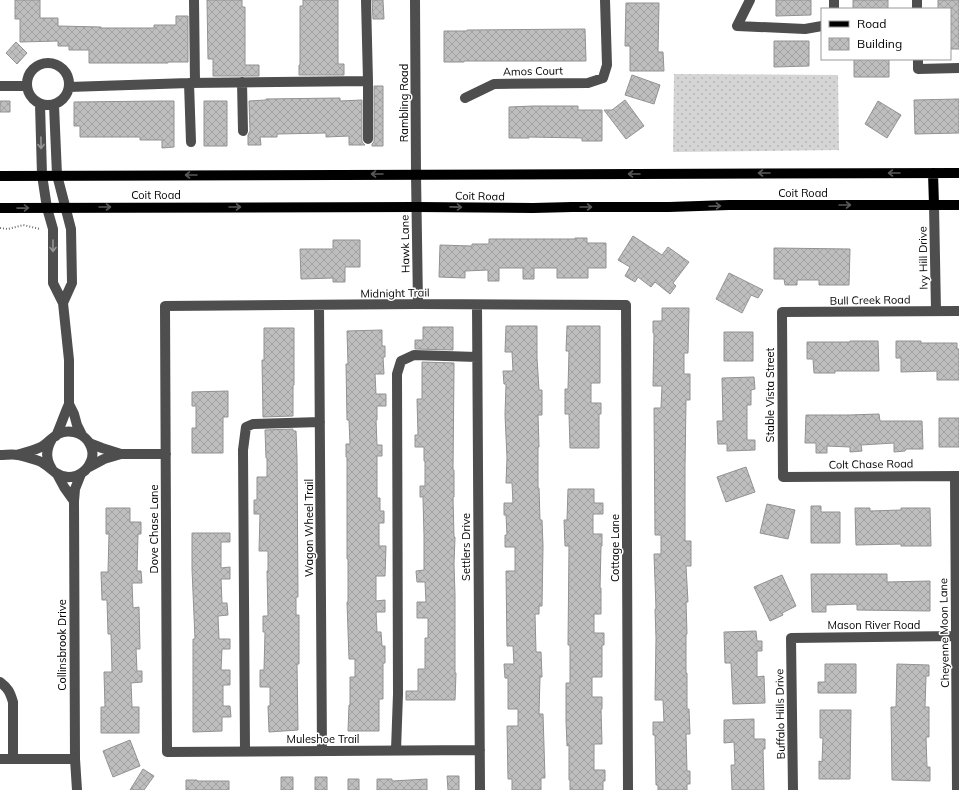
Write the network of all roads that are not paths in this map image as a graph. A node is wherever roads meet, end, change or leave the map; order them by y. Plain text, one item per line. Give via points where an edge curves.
1 (194, 0) edge
2 (366, 0) edge
3 (415, 0) edge
4 (605, 0) edge
5 (750, 0) edge
6 (821, 26) edge
7 (918, 64) edge
8 (959, 68) edge
9 (368, 81) junction
10 (242, 82) junction
11 (192, 83) junction
12 (0, 86) edge
13 (26, 86) junction
14 (69, 86) junction
15 (465, 98) dead end
16 (40, 104) junction
17 (54, 105) junction
18 (243, 131) dead end
19 (368, 139) dead end
20 (191, 142) dead end
21 (934, 173) junction
22 (959, 173) edge
23 (416, 174) junction
24 (42, 175) junction
25 (57, 175) junction
26 (0, 176) edge
27 (934, 205) junction
28 (959, 205) edge
29 (416, 207) junction
30 (0, 208) edge
31 (47, 208) junction
32 (66, 208) junction
33 (63, 303) junction
34 (418, 304) junction
35 (478, 304) junction
36 (626, 305) joint
37 (165, 306) joint
38 (320, 306) junction
39 (936, 311) junction
40 (959, 311) edge
41 (782, 312) joint
42 (477, 357) junction
43 (69, 404) junction
44 (320, 422) junction
45 (54, 437) junction
46 (86, 439) junction
47 (17, 454) junction
48 (121, 454) junction
49 (166, 454) junction
50 (0, 455) edge
51 (85, 470) junction
52 (54, 471) junction
53 (957, 476) edge
54 (783, 477) joint
55 (74, 500) junction
56 (956, 636) junction
57 (791, 638) joint
58 (0, 682) edge
59 (396, 750) junction
60 (480, 750) junction
61 (322, 751) junction
62 (167, 752) joint
63 (245, 752) junction
64 (0, 759) edge
65 (13, 759) junction
66 (75, 759) junction
67 (77, 790) edge
68 (480, 790) edge
69 (628, 790) edge
70 (793, 790) edge
71 (958, 790) edge

1 - 11 street
2 - 9 street
3 - 23 street, Rambling Road
4 - 15 street, Amos Court via 606,65 603,78 588,83 494,84
5 - 6 street via 737,26 805,29
7 - 8 street
9 - 10 street
9 - 19 street
10 - 11 street
10 - 18 street
11 - 14 street
11 - 20 street
12 - 13 street
13 - 14 street via 33,69 38,65 51,63 66,74
13 - 16 street via 30,96
14 - 17 street via 64,98
16 - 17 street
16 -> 24 street, Collinsbrook Drive
17 - 25 street
21 - 22 main road, Coit Road
21 -> 23 main road, Coit Road
21 - 27 main road
23 -> 25 main road, Coit Road
23 - 29 street, Rambling Road
24 - 25 main road, Coit Road
24 - 26 main road, Coit Road
24 - 31 street, Collinsbrook Drive
25 - 32 street
27 - 28 main road, Coit Road
29 -> 27 main road, Coit Road
27 - 39 street, Ivy Hill Drive
32 -> 29 main road, Coit Road
29 - 34 street, Hawk Lane
30 -> 31 main road, Coit Road
31 - 32 main road, Coit Road
31 -> 33 street, Collinsbrook Drive via 53,229 53,283
32 - 33 street via 71,229 72,283
33 - 43 street, Collinsbrook Drive via 69,360
34 - 35 street, Midnight Trail
34 - 38 street, Midnight Trail
35 - 36 street, Midnight Trail
35 - 42 street, Settlers Drive
36 - 69 street, Cottage Lane
37 - 38 street, Midnight Trail
37 - 49 street, Dove Chase Lane
38 - 44 street, Wagon Wheel Trail
39 - 40 street, Bull Creek Road
39 - 41 street, Bull Creek Road
41 - 54 street, Stable Vista Street
42 - 59 street via 414,355 401,361 398,374
42 - 60 street, Settlers Drive
43 - 45 street, Collinsbrook Drive
43 - 46 street, Collinsbrook Drive
44 - 61 street, Wagon Wheel Trail
44 - 63 street via 253,424 246,427 243,458
45 - 46 street via 68,431
45 - 47 street via 42,446
45 - 52 street, Collinsbrook Drive via 46,453
46 - 48 street
46 - 51 street, Collinsbrook Drive via 92,448 92,460
47 - 50 street
47 - 52 street via 40,462
48 - 49 street
48 - 51 street via 104,459
49 - 62 street, Dove Chase Lane
51 - 52 street via 70,477
51 - 55 street, Collinsbrook Drive via 74,489
52 - 55 street, Collinsbrook Drive
53 - 54 street, Colt Chase Road
53 - 56 street, Cheyenne Moon Lane
55 - 66 street, Collinsbrook Drive
56 - 57 street, Mason River Road
56 - 71 street, Cheyenne Moon Lane
57 - 70 street, Buffalo Hills Drive
58 - 65 street via 6,686 13,702
59 - 60 street, Muleshoe Trail
59 - 61 street, Muleshoe Trail
60 - 68 street, Settlers Drive
61 - 63 street, Muleshoe Trail
62 - 63 street, Muleshoe Trail
64 - 65 street
65 - 66 street
66 - 67 street, Collinsbrook Drive

